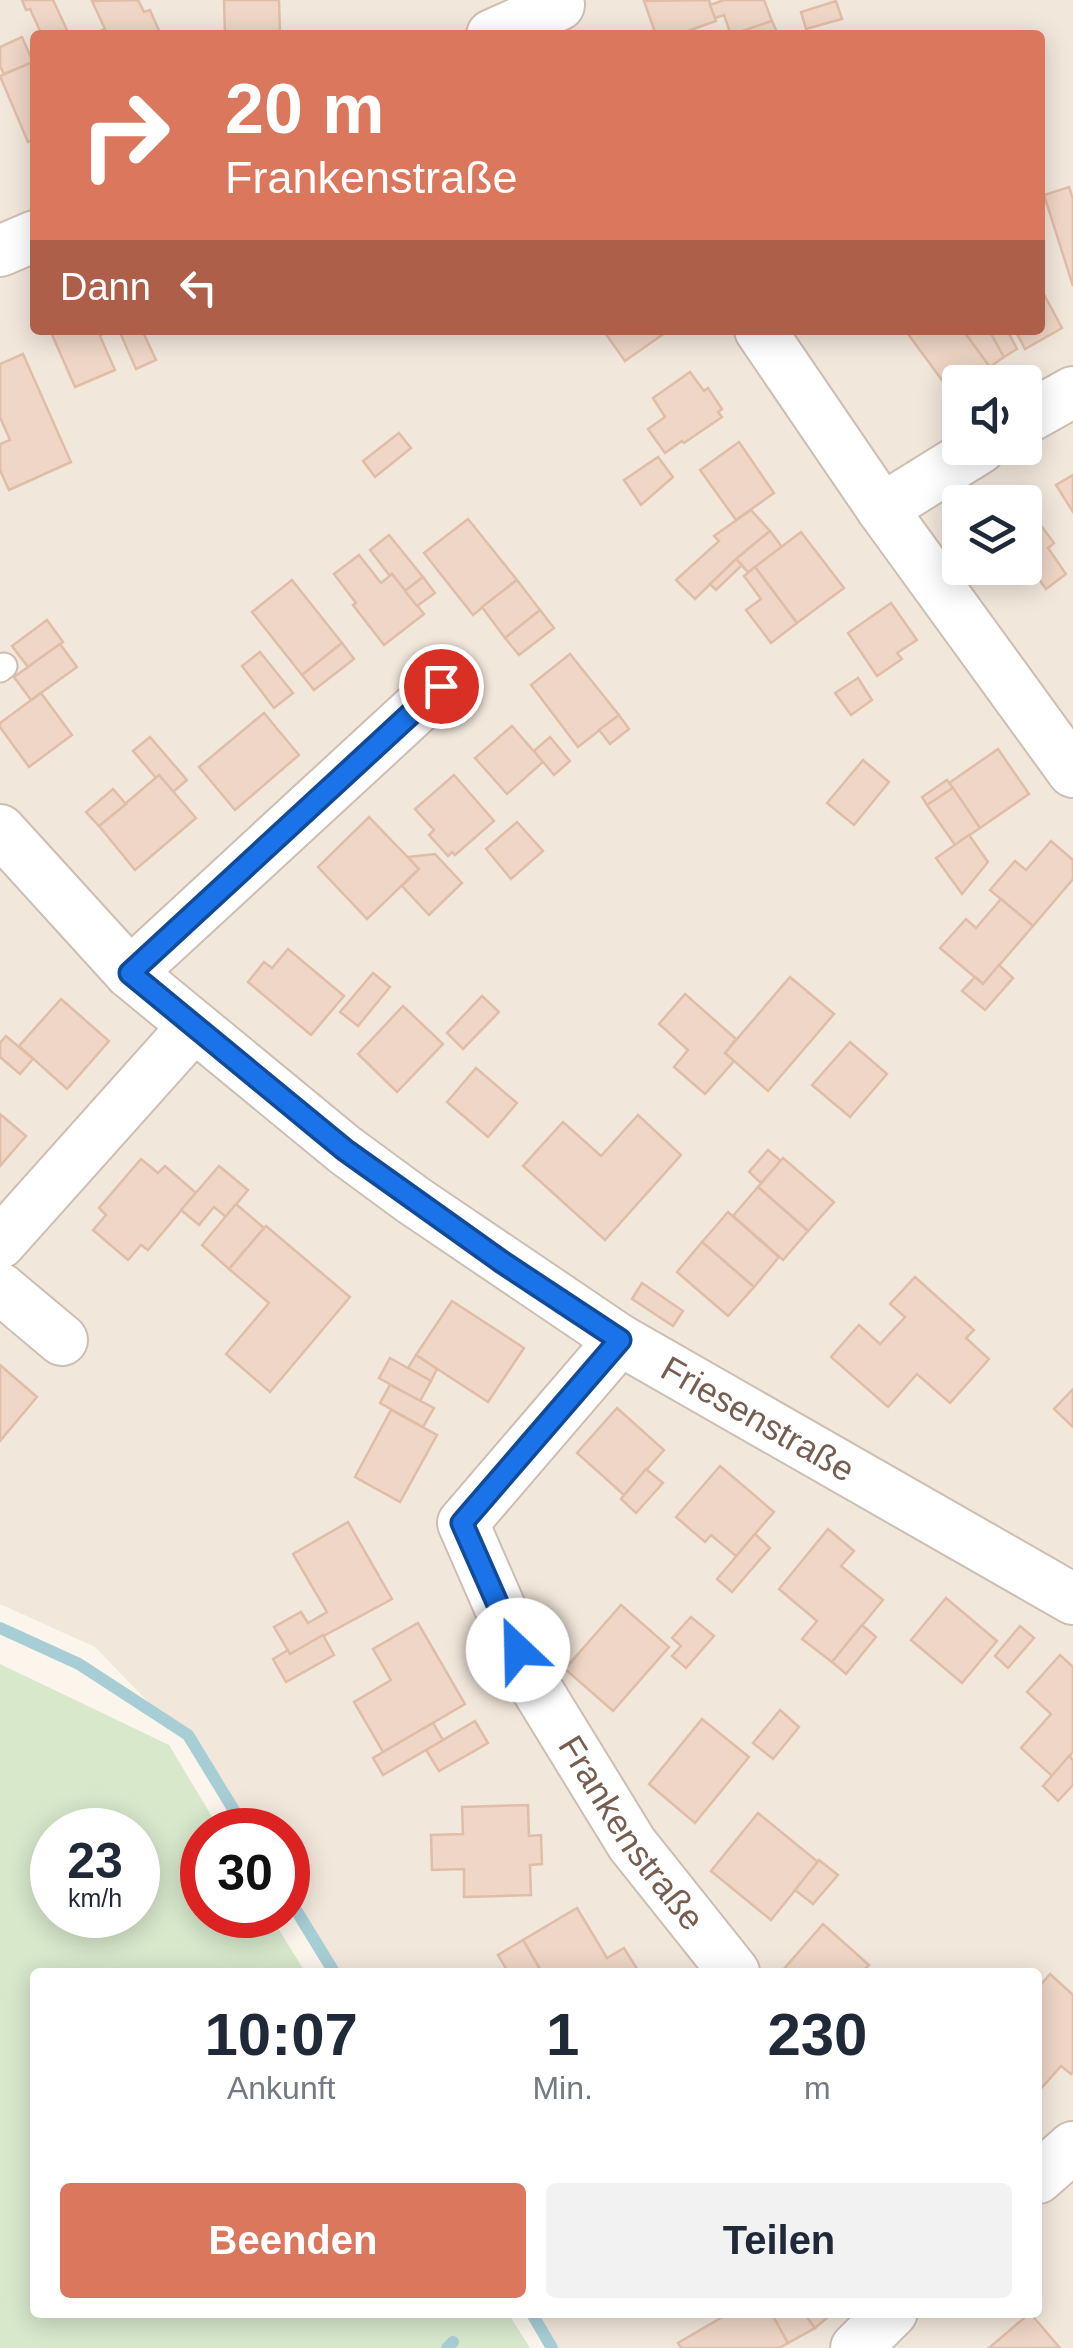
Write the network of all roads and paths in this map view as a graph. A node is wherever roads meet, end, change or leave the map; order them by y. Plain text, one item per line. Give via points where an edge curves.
1 (563, 13) edge
2 (508, 30) edge
3 (30, 238) edge
4 (0, 251) edge
5 (763, 335) edge
6 (1073, 392) edge
7 (1042, 409) edge
8 (953, 465) edge
9 (882, 509) junction
10 (441, 686) dead end
11 (1073, 772) edge
12 (0, 830) edge
13 (130, 973) junction
14 (194, 1026) junction
15 (0, 1243) edge
16 (0, 1288) edge
17 (62, 1340) dead end
18 (620, 1340) junction
19 (1073, 1599) edge
20 (731, 1968) edge
21 (1073, 2147) edge
22 (1042, 2174) edge
23 (886, 2318) edge
24 (856, 2348) edge

1 - 2 street
3 - 4 street
5 - 9 street
6 - 7 street
8 - 9 street
9 - 11 street
10 - 13 street
12 - 13 street, Friesenstraße
13 - 14 street, Friesenstraße
14 - 15 street
14 - 18 street, Friesenstraße via 358,1160
16 - 17 street
18 - 19 street, Friesenstraße
18 - 20 street, Frankenstraße via 462,1523 532,1681 632,1844
21 - 22 street
23 - 24 street

